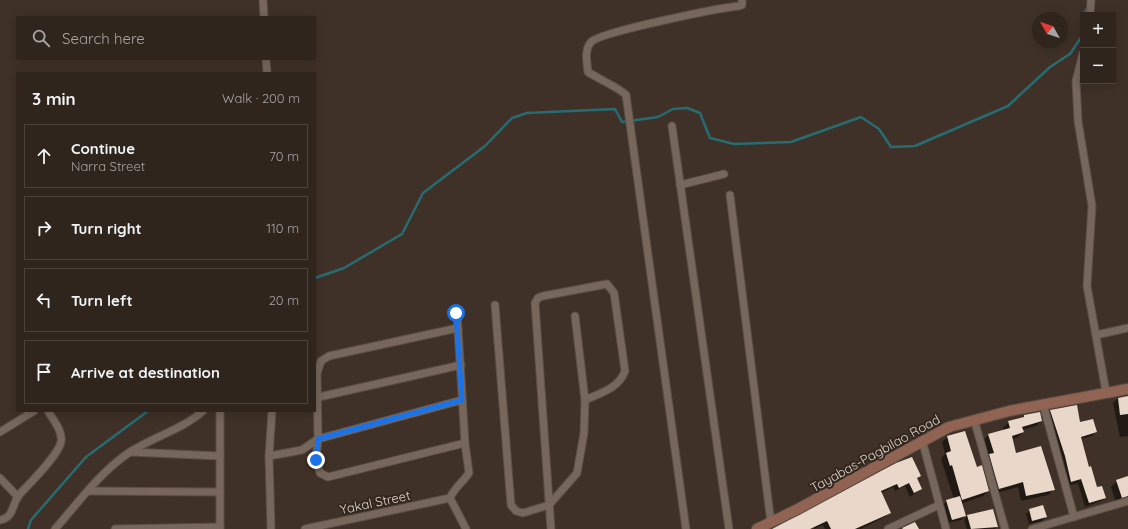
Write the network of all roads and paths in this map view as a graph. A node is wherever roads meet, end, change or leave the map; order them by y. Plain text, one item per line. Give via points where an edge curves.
1 (263, 0) edge
2 (742, 0) edge
3 (1091, 0) edge
4 (1090, 12) edge
5 (264, 16) edge
6 (266, 60) edge
7 (1080, 65) edge
8 (267, 72) edge
9 (672, 126) dead end
10 (724, 174) dead end
11 (680, 185) junction
12 (730, 195) dead end
13 (495, 305) dead end
14 (456, 313) dead end
15 (575, 316) dead end
16 (458, 328) junction
17 (1128, 328) edge
18 (1096, 335) junction
19 (461, 365) junction
20 (1128, 389) edge
21 (1106, 392) junction
22 (319, 398) junction
23 (462, 400) junction
24 (585, 400) junction
25 (1043, 404) junction
26 (32, 412) edge
27 (49, 412) edge
28 (202, 412) edge
29 (220, 412) edge
30 (272, 412) edge
31 (974, 419) junction
32 (0, 432) edge
33 (318, 439) junction
34 (922, 440) junction
35 (465, 443) junction
36 (130, 452) junction
37 (220, 456) junction
38 (269, 456) junction
39 (0, 478) edge
40 (89, 491) junction
41 (220, 492) junction
42 (18, 497) junction
43 (450, 498) junction
44 (1128, 502) edge
45 (549, 505) junction
46 (939, 505) junction
47 (1074, 517) junction
48 (0, 520) edge
49 (771, 523) junction
50 (220, 528) edge
51 (55, 529) edge
52 (115, 529) edge
53 (271, 529) edge
54 (305, 529) edge
55 (466, 529) edge
56 (551, 529) edge
57 (686, 529) edge
58 (729, 529) edge
59 (757, 529) edge
60 (888, 529) edge
61 (946, 529) edge
62 (1005, 529) edge
63 (1032, 529) edge

1 - 5 street
2 - 57 street via 742,5 739,6 662,21 592,41 587,48 588,72 623,91 626,96
3 - 4 street
6 - 8 street
7 - 18 street via 1076,81 1078,121 1092,206 1087,286
9 - 11 street
10 - 11 street
11 - 58 street
12 - 49 street
13 - 45 street via 511,505 516,511 523,513
14 - 16 street
15 - 24 street
16 - 19 street
16 - 22 street via 329,356 321,361 318,373
17 - 18 street
18 - 21 street
19 - 22 street
19 - 23 street
20 - 21 main road, Tayabas-Pagbilao Road
21 - 25 main road, Tayabas-Pagbilao Road
22 - 33 street
23 - 33 street
23 - 35 street
24 - 45 street via 584,433 577,473
24 - 45 street via 614,386 622,378 625,370 614,294 607,284 543,296 535,303
25 - 31 main road, Tayabas-Pagbilao Road
25 - 47 street
26 - 32 street
27 - 42 street via 61,433 60,442 56,451
28 - 36 street via 190,421
29 - 37 street
30 - 38 street
31 - 34 main road, Tayabas-Pagbilao Road
31 - 62 street
33 - 35 street via 316,460 320,473 328,477
33 - 38 street via 302,450
34 - 46 street
34 - 49 main road, Tayabas-Pagbilao Road
35 - 43 street via 469,473 453,490
36 - 37 street
36 - 40 street
37 - 41 street
38 - 53 street
39 - 42 street
40 - 41 street
40 - 51 street
41 - 50 street
42 - 48 street via 12,512
43 - 54 street, Yakal Street
43 - 55 street
44 - 47 street
45 - 56 street
46 - 60 street
46 - 61 street
47 - 63 street
49 - 59 main road, Tayabas-Pagbilao Road
50 - 52 street

